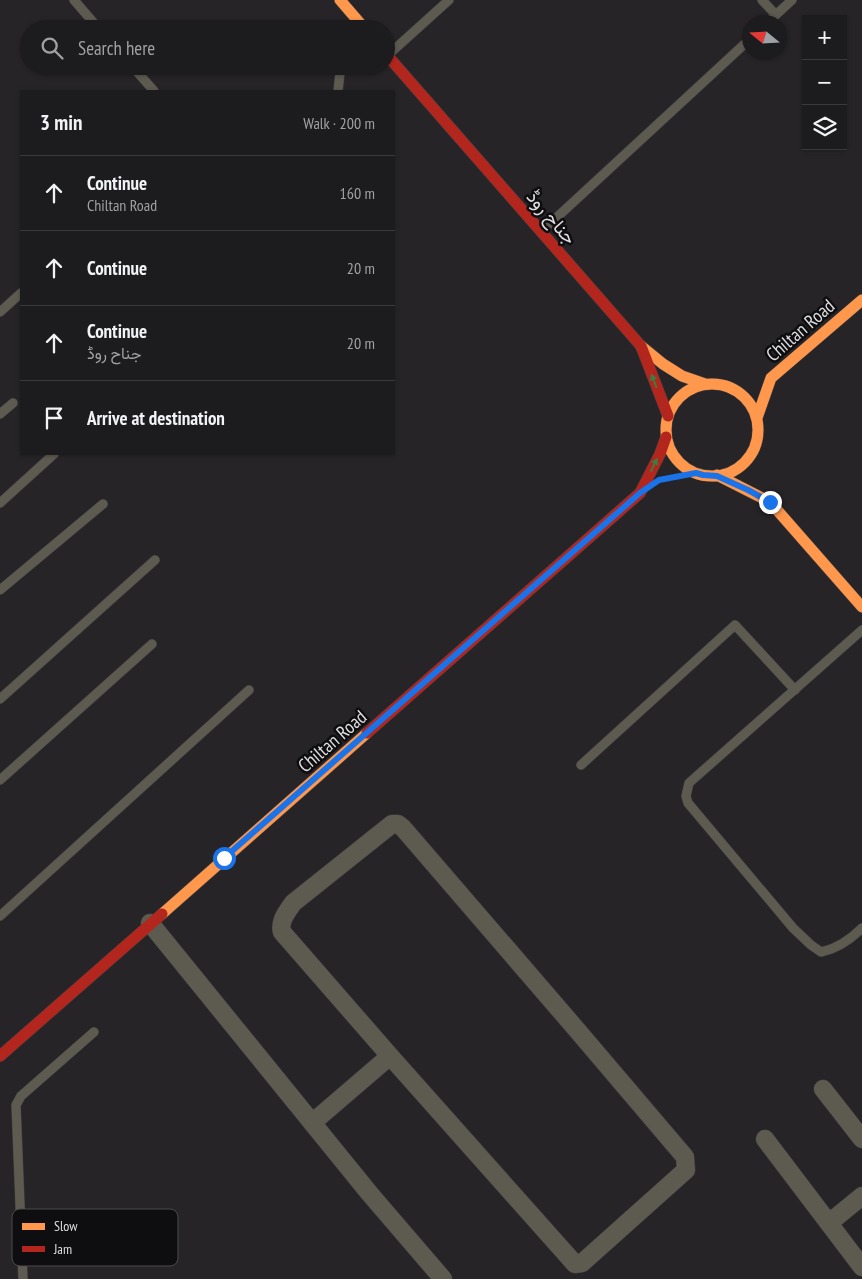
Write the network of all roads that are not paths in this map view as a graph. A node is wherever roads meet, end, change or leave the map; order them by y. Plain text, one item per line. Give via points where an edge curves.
1 (74, 0) edge
2 (340, 0) edge
3 (449, 0) edge
4 (762, 0) edge
5 (792, 0) edge
6 (776, 15) joint
7 (91, 20) edge
8 (357, 20) edge
9 (395, 47) edge
10 (742, 47) edge
11 (395, 63) edge
12 (140, 75) edge
13 (340, 75) edge
14 (153, 90) edge
15 (338, 90) edge
16 (542, 232) junction
17 (20, 294) edge
18 (862, 300) edge
19 (0, 312) edge
20 (641, 346) junction
21 (771, 378) junction
22 (705, 384) junction
23 (736, 391) junction
24 (12, 403) dead end
25 (0, 414) edge
26 (668, 416) junction
27 (757, 418) junction
28 (666, 437) junction
29 (754, 451) junction
30 (53, 455) edge
31 (755, 469) dead end
32 (696, 473) junction
33 (680, 476) dead end
34 (717, 476) junction
35 (659, 480) dead end
36 (761, 486) dead end
37 (640, 493) junction
38 (770, 502) junction
39 (0, 503) edge
40 (103, 504) dead end
41 (155, 560) dead end
42 (0, 590) edge
43 (862, 606) edge
44 (862, 630) edge
45 (152, 644) dead end
46 (249, 690) dead end
47 (795, 690) junction
48 (0, 699) edge
49 (581, 765) dead end
50 (0, 780) edge
51 (0, 916) edge
52 (150, 924) junction
53 (862, 928) edge
54 (94, 1032) dead end
55 (0, 1056) edge
56 (390, 1056) junction
57 (823, 1089) dead end
58 (312, 1123) junction
59 (765, 1139) dead end
60 (862, 1139) edge
61 (862, 1196) edge
62 (20, 1209) edge
63 (829, 1224) junction
64 (22, 1266) edge
65 (862, 1267) edge
66 (23, 1279) edge
67 (442, 1279) edge

1 - 7 lane
2 - 8 street
3 - 9 lane
4 - 6 lane
5 - 6 lane
10 - 16 lane
11 - 16 street, جناح روڈ
12 - 14 lane
13 - 15 lane
16 - 20 street, جناح روڈ
17 - 19 lane
18 - 21 street, Chiltan Road
20 - 22 street via 682,376
26 -> 20 street, جناح روڈ
21 - 23 street
21 - 27 street, Chiltan Road
22 - 23 street via 719,384
22 - 26 street via 679,396
23 - 27 street via 752,406
24 - 25 lane
26 - 28 street
27 - 29 street
28 - 32 street via 679,462
37 -> 28 street, Chiltan Road
29 - 31 street
29 - 34 street via 742,465
30 - 39 lane
32 - 33 street
32 - 34 street
34 - 38 street
35 - 37 street
36 - 38 street
37 - 52 street, Chiltan Road
38 - 43 street
40 - 42 lane
41 - 48 lane
44 - 47 lane
45 - 50 lane
46 - 51 lane
47 - 49 lane via 735,626
47 - 53 lane via 689,783 686,796 688,803 793,928 821,952 831,950
52 - 55 street, Chiltan Road
52 - 58 street
54 - 62 lane via 16,1105
56 - 56 street via 281,927 293,903 392,824 398,824 685,1158 686,1170 582,1263 575,1264
56 - 58 street
57 - 60 street
58 - 67 street
59 - 63 street
61 - 63 street
63 - 65 street
64 - 66 lane

